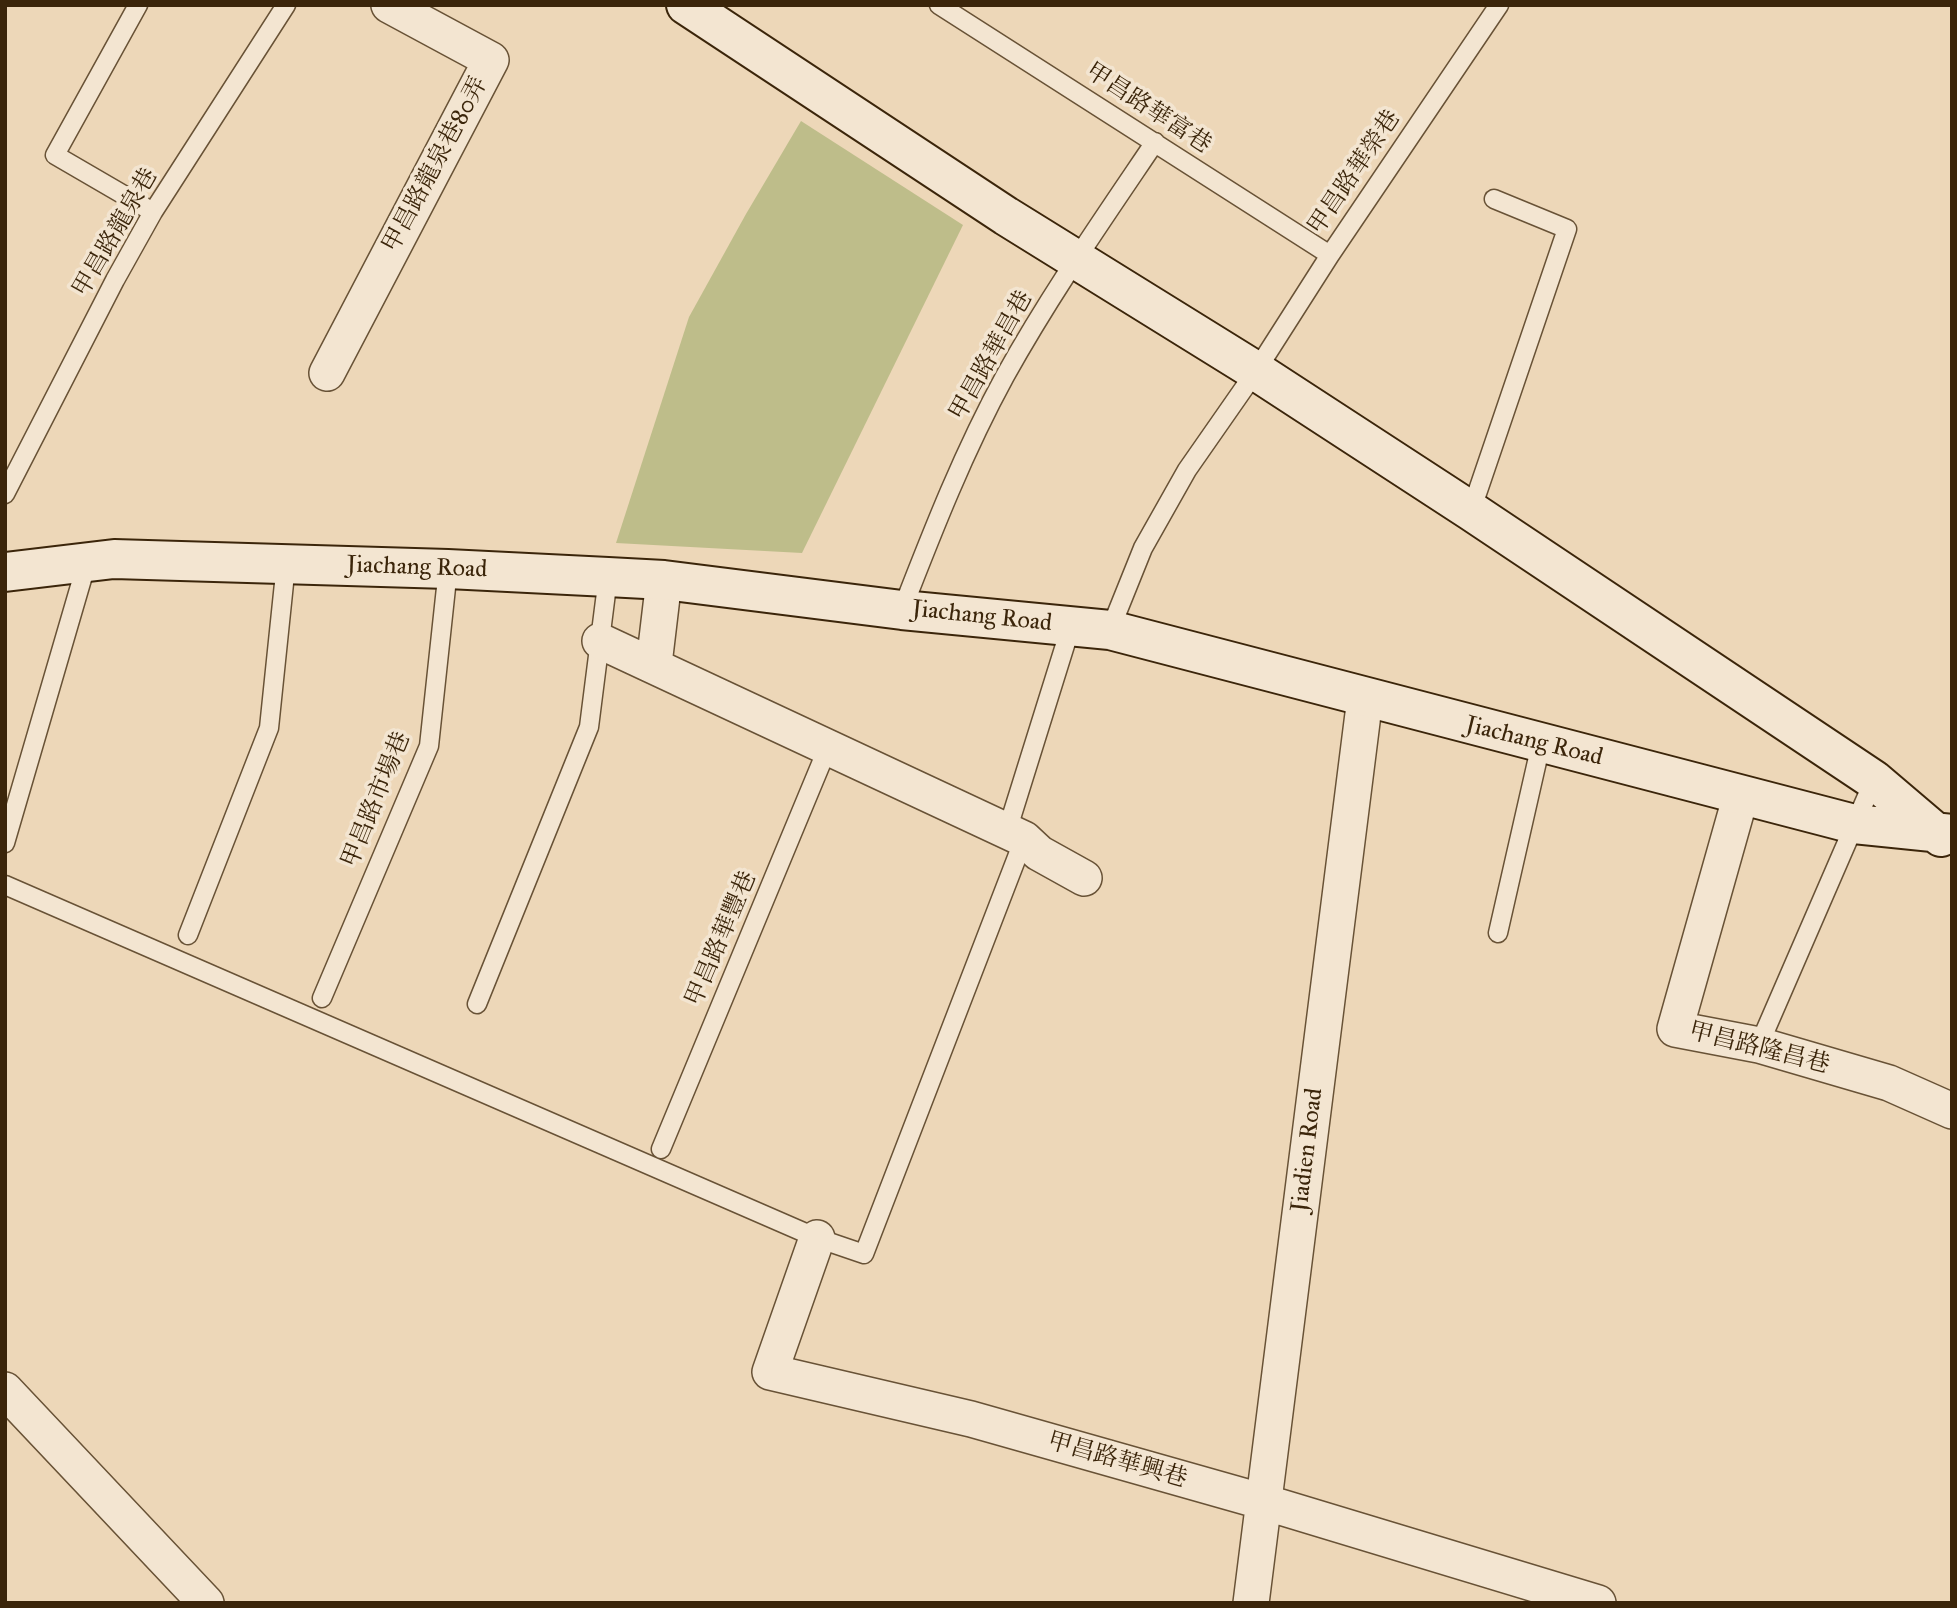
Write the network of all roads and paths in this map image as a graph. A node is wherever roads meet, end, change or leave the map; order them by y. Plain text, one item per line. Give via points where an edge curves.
1 (138, 5) edge
2 (286, 5) edge
3 (389, 5) edge
4 (686, 5) edge
5 (939, 5) edge
6 (1499, 5) edge
7 (1155, 142) junction
8 (1494, 200) dead end
9 (153, 212) junction
10 (1329, 255) junction
11 (1076, 260) junction
12 (1256, 371) junction
13 (327, 373) dead end
14 (5, 494) edge
15 (1471, 511) junction
16 (88, 562) junction
17 (286, 564) junction
18 (448, 569) junction
19 (5, 572) edge
20 (608, 577) junction
21 (664, 580) junction
22 (902, 610) junction
23 (1071, 626) junction
24 (1110, 630) junction
25 (600, 641) junction
26 (654, 664) junction
27 (1365, 698) junction
28 (1541, 744) junction
29 (828, 747) junction
30 (1874, 780) junction
31 (1741, 795) junction
32 (1854, 824) junction
33 (1016, 835) junction
34 (1946, 837) edge
35 (5, 843) edge
36 (1084, 878) dead end
37 (5, 886) edge
38 (1498, 933) dead end
39 (188, 935) dead end
40 (322, 999) dead end
41 (477, 1004) dead end
42 (1759, 1045) junction
43 (1952, 1111) edge
44 (661, 1149) dead end
45 (817, 1238) junction
46 (5, 1390) edge
47 (1264, 1502) junction
48 (206, 1603) edge
49 (1251, 1603) edge
50 (1598, 1603) edge

1 - 9 lane via 55,155
2 - 9 lane, 甲昌路龍泉巷
3 - 13 street, 甲昌路龍泉巷80弄 via 491,60
4 - 11 street
5 - 7 lane, 甲昌路華富巷
6 - 10 lane, 甲昌路華榮巷
7 - 10 lane, 甲昌路華富巷
7 - 11 lane, 甲昌路華昌巷
8 - 15 lane via 1567,229
9 - 14 lane, 甲昌路龍泉巷
10 - 12 lane, 甲昌路華榮巷
11 - 12 street
11 - 22 lane, 甲昌路華昌巷 via 1005,376 947,491
12 - 15 street
12 - 24 lane, 甲昌路華榮巷 via 1186,470 1143,548
15 - 30 street
16 - 17 street, Jiachang Road
16 - 19 street, Jiachang Road
16 - 35 lane
17 - 18 street, Jiachang Road
17 - 39 lane via 269,728
18 - 20 street, Jiachang Road
18 - 40 lane, 甲昌路市場巷 via 429,746
20 - 21 street, Jiachang Road
20 - 25 lane
21 - 22 street, Jiachang Road
21 - 26 street
22 - 23 street, Jiachang Road
23 - 24 street, Jiachang Road
23 - 33 lane
24 - 27 street, Jiachang Road
25 - 26 street
25 - 41 lane via 589,727
26 - 29 street
27 - 28 street, Jiachang Road
27 - 47 street, Jiadien Road
28 - 31 street, Jiachang Road
28 - 38 lane
29 - 33 street
29 - 44 lane, 甲昌路華豐巷
30 - 32 lane
30 - 34 street
31 - 32 street, Jiachang Road
31 - 42 street, 甲昌路隆昌巷 via 1675,1029
32 - 34 street, Jiachang Road
32 - 42 lane
33 - 36 street
33 - 45 lane via 864,1254
37 - 45 lane
42 - 43 street, 甲昌路隆昌巷 via 1889,1083
45 - 47 street, 甲昌路華興巷 via 769,1372 971,1419
46 - 48 street
47 - 49 street, Jiadien Road
47 - 50 street, 甲昌路華興巷

